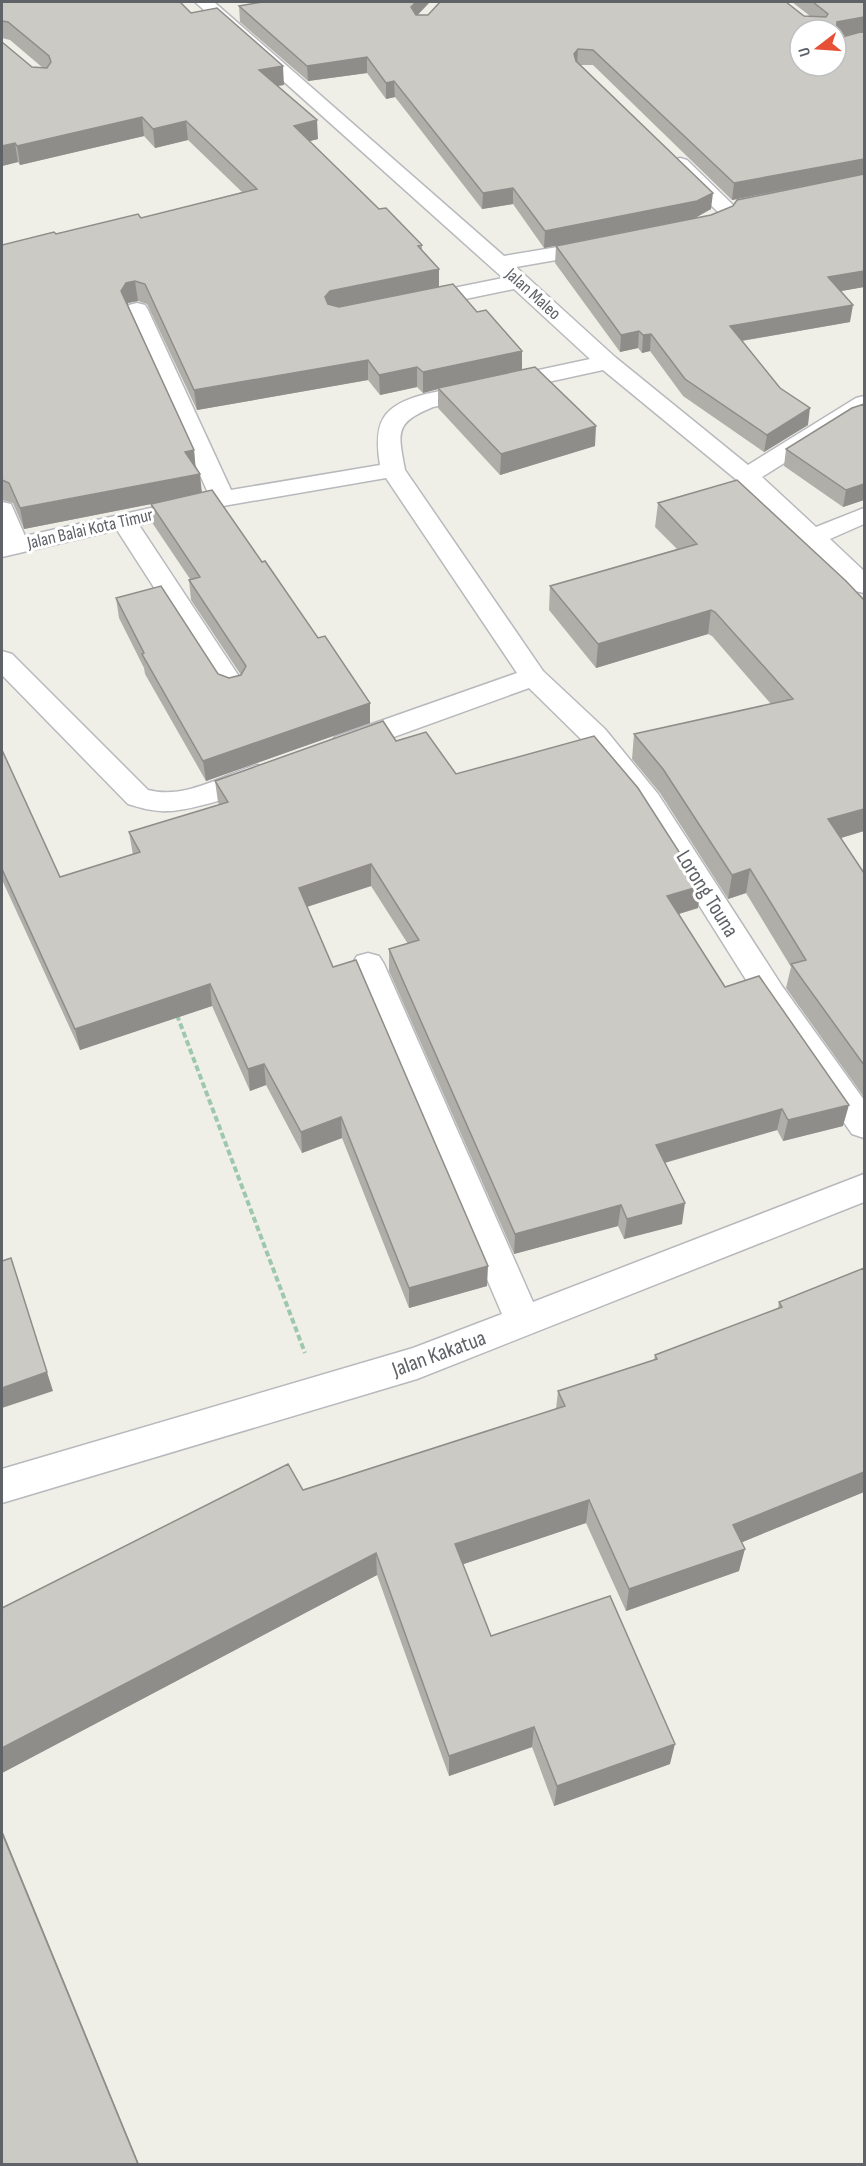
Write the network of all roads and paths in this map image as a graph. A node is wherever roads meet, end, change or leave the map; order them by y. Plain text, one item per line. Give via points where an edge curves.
1 (204, 2) edge
2 (668, 152) edge
3 (749, 205) edge
4 (726, 209) junction
5 (708, 222) edge
6 (615, 243) edge
7 (498, 263) junction
8 (519, 281) junction
9 (395, 307) edge
10 (137, 310) dead end
11 (607, 362) junction
12 (864, 403) edge
13 (393, 470) junction
14 (747, 476) junction
15 (223, 499) junction
16 (2, 509) edge
17 (864, 515) edge
18 (124, 521) junction
19 (813, 537) junction
20 (8, 547) edge
21 (864, 585) edge
22 (2, 660) edge
23 (533, 677) junction
24 (232, 687) edge
25 (320, 753) edge
26 (286, 765) edge
27 (368, 964) dead end
28 (175, 1010) edge
29 (864, 1125) edge
30 (864, 1188) edge
31 (524, 1323) junction
32 (320, 1393) junction
33 (2, 1486) edge

1 - 7 street, Jalan Maleo
2 - 4 street
3 - 4 street
4 - 5 street via 723,216
6 - 7 street
7 - 8 street, Jalan Maleo
8 - 9 street
8 - 11 street, Jalan Maleo
10 - 15 street
11 - 13 street via 404,409 391,422 388,437
11 - 14 street, Jalan Maleo
12 - 14 street
13 - 15 street, Jalan Balai Kota Timur
13 - 23 street, Lorong Touna
14 - 19 street, Jalan Maleo
15 - 18 street, Jalan Balai Kota Timur
16 - 20 street
17 - 19 street
18 - 20 street, Jalan Balai Kota Timur
18 - 24 street
19 - 21 street, Jalan Maleo
22 - 26 street via 138,797 146,800 180,800
23 - 25 street
23 - 29 street, Lorong Touna via 595,736 648,801 771,994
27 - 31 street
28 - 32 path
30 - 31 street, Jalan Kakatua
31 - 32 street, Jalan Kakatua via 417,1363
32 - 33 street, Jalan Kakatua

